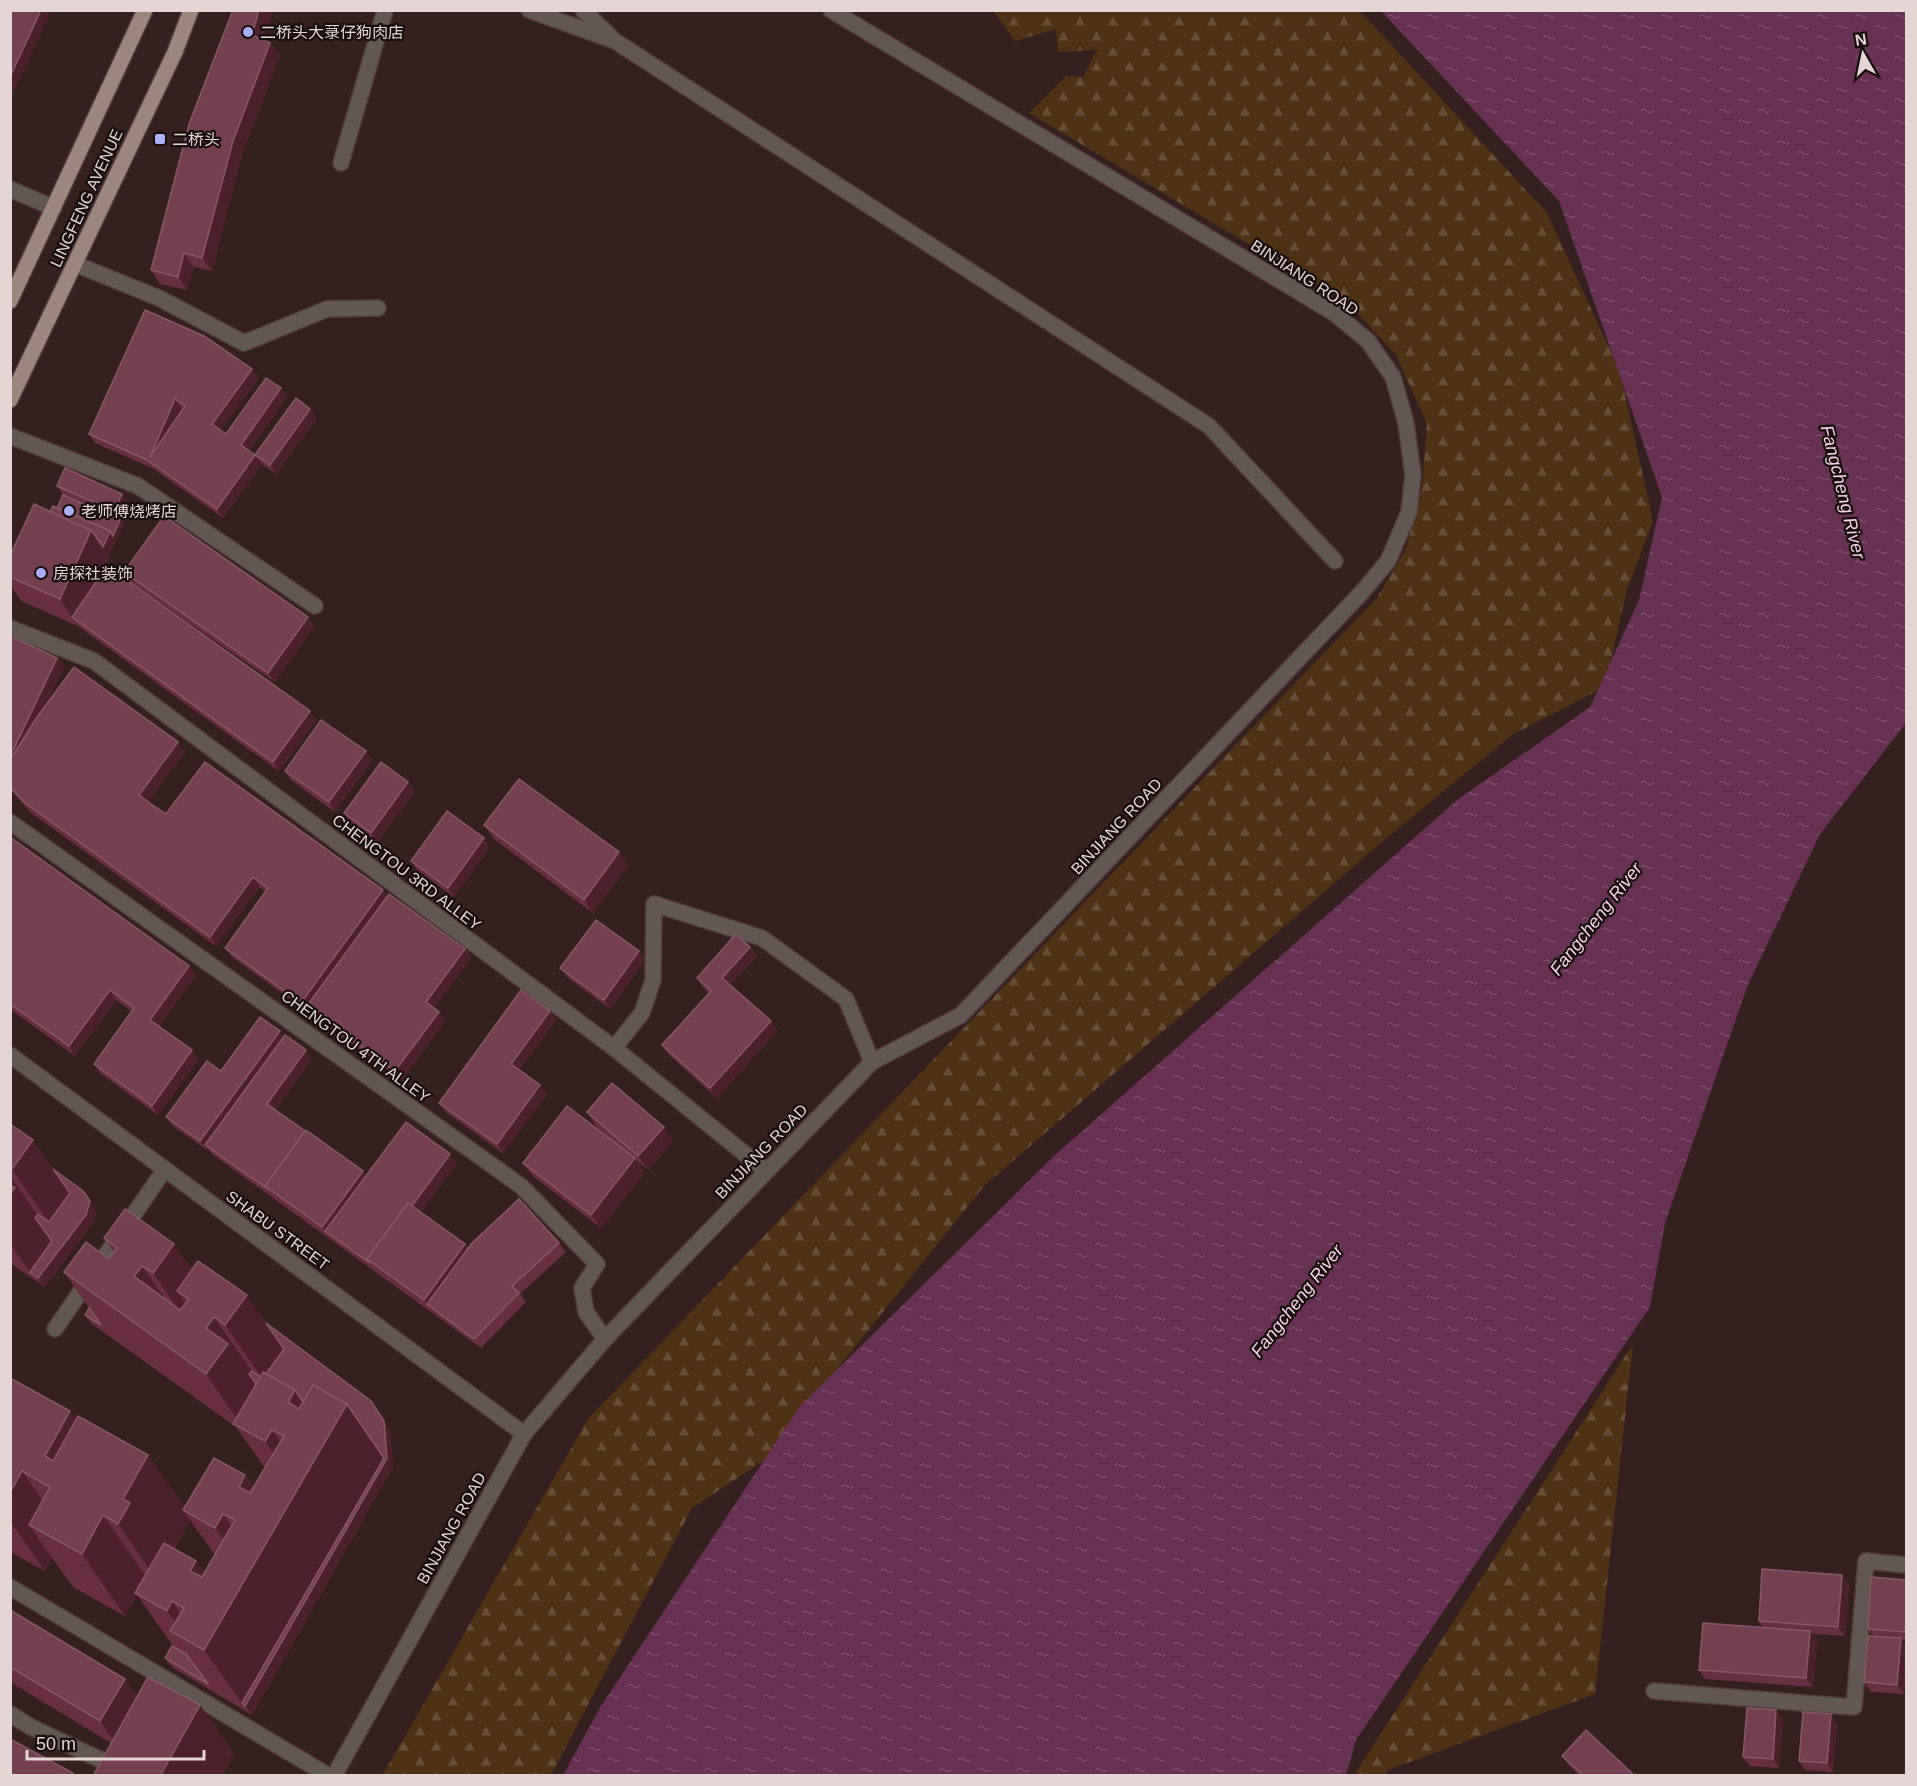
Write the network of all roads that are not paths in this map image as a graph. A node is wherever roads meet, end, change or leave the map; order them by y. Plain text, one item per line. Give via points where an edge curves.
1 (146, 10) edge
2 (191, 10) edge
3 (385, 10) edge
4 (529, 10) edge
5 (583, 10) edge
6 (831, 10) edge
7 (615, 41) junction
8 (341, 163) dead end
9 (10, 189) edge
10 (54, 208) junction
11 (75, 264) junction
12 (10, 301) edge
13 (378, 308) dead end
14 (10, 400) edge
15 (10, 436) edge
16 (1335, 561) dead end
17 (315, 606) dead end
18 (10, 628) edge
19 (10, 822) edge
20 (614, 1048) junction
21 (10, 1055) edge
22 (872, 1062) junction
23 (165, 1169) junction
24 (766, 1171) junction
25 (55, 1329) dead end
26 (604, 1339) junction
27 (524, 1434) junction
28 (1906, 1564) edge
29 (10, 1587) edge
30 (1654, 1691) dead end
31 (10, 1714) edge
32 (129, 1771) edge
33 (329, 1776) edge
34 (334, 1776) edge

1 - 10 main road, LINGFENG AVENUE
2 - 11 main road, LINGFENG AVENUE
3 - 8 street
4 - 7 street
5 - 7 street
6 - 22 street, BINJIANG ROAD via 1334,313 1368,341 1393,377 1406,423 1413,475 1408,512 1388,561 1363,591 961,1015
7 - 16 street via 1209,426
9 - 10 street
10 - 12 main road, LINGFENG AVENUE
11 - 13 street via 159,298 244,343 327,309
11 - 14 main road, LINGFENG AVENUE
15 - 17 street via 138,486
18 - 20 street, CHENGTOU 3RD ALLEY via 94,661
19 - 26 street, CHENGTOU 4TH ALLEY via 522,1186 597,1264 582,1288 586,1312
20 - 22 street via 642,1013 653,980 654,904 762,939 846,999
20 - 24 street, CHENGTOU 3RD ALLEY
21 - 23 street, SHABU STREET
22 - 24 street, BINJIANG ROAD
23 - 25 street
23 - 27 street, SHABU STREET
24 - 26 street, BINJIANG ROAD
26 - 27 street, BINJIANG ROAD
27 - 34 street, BINJIANG ROAD
28 - 30 street via 1866,1561 1854,1707
29 - 33 street
31 - 32 street

